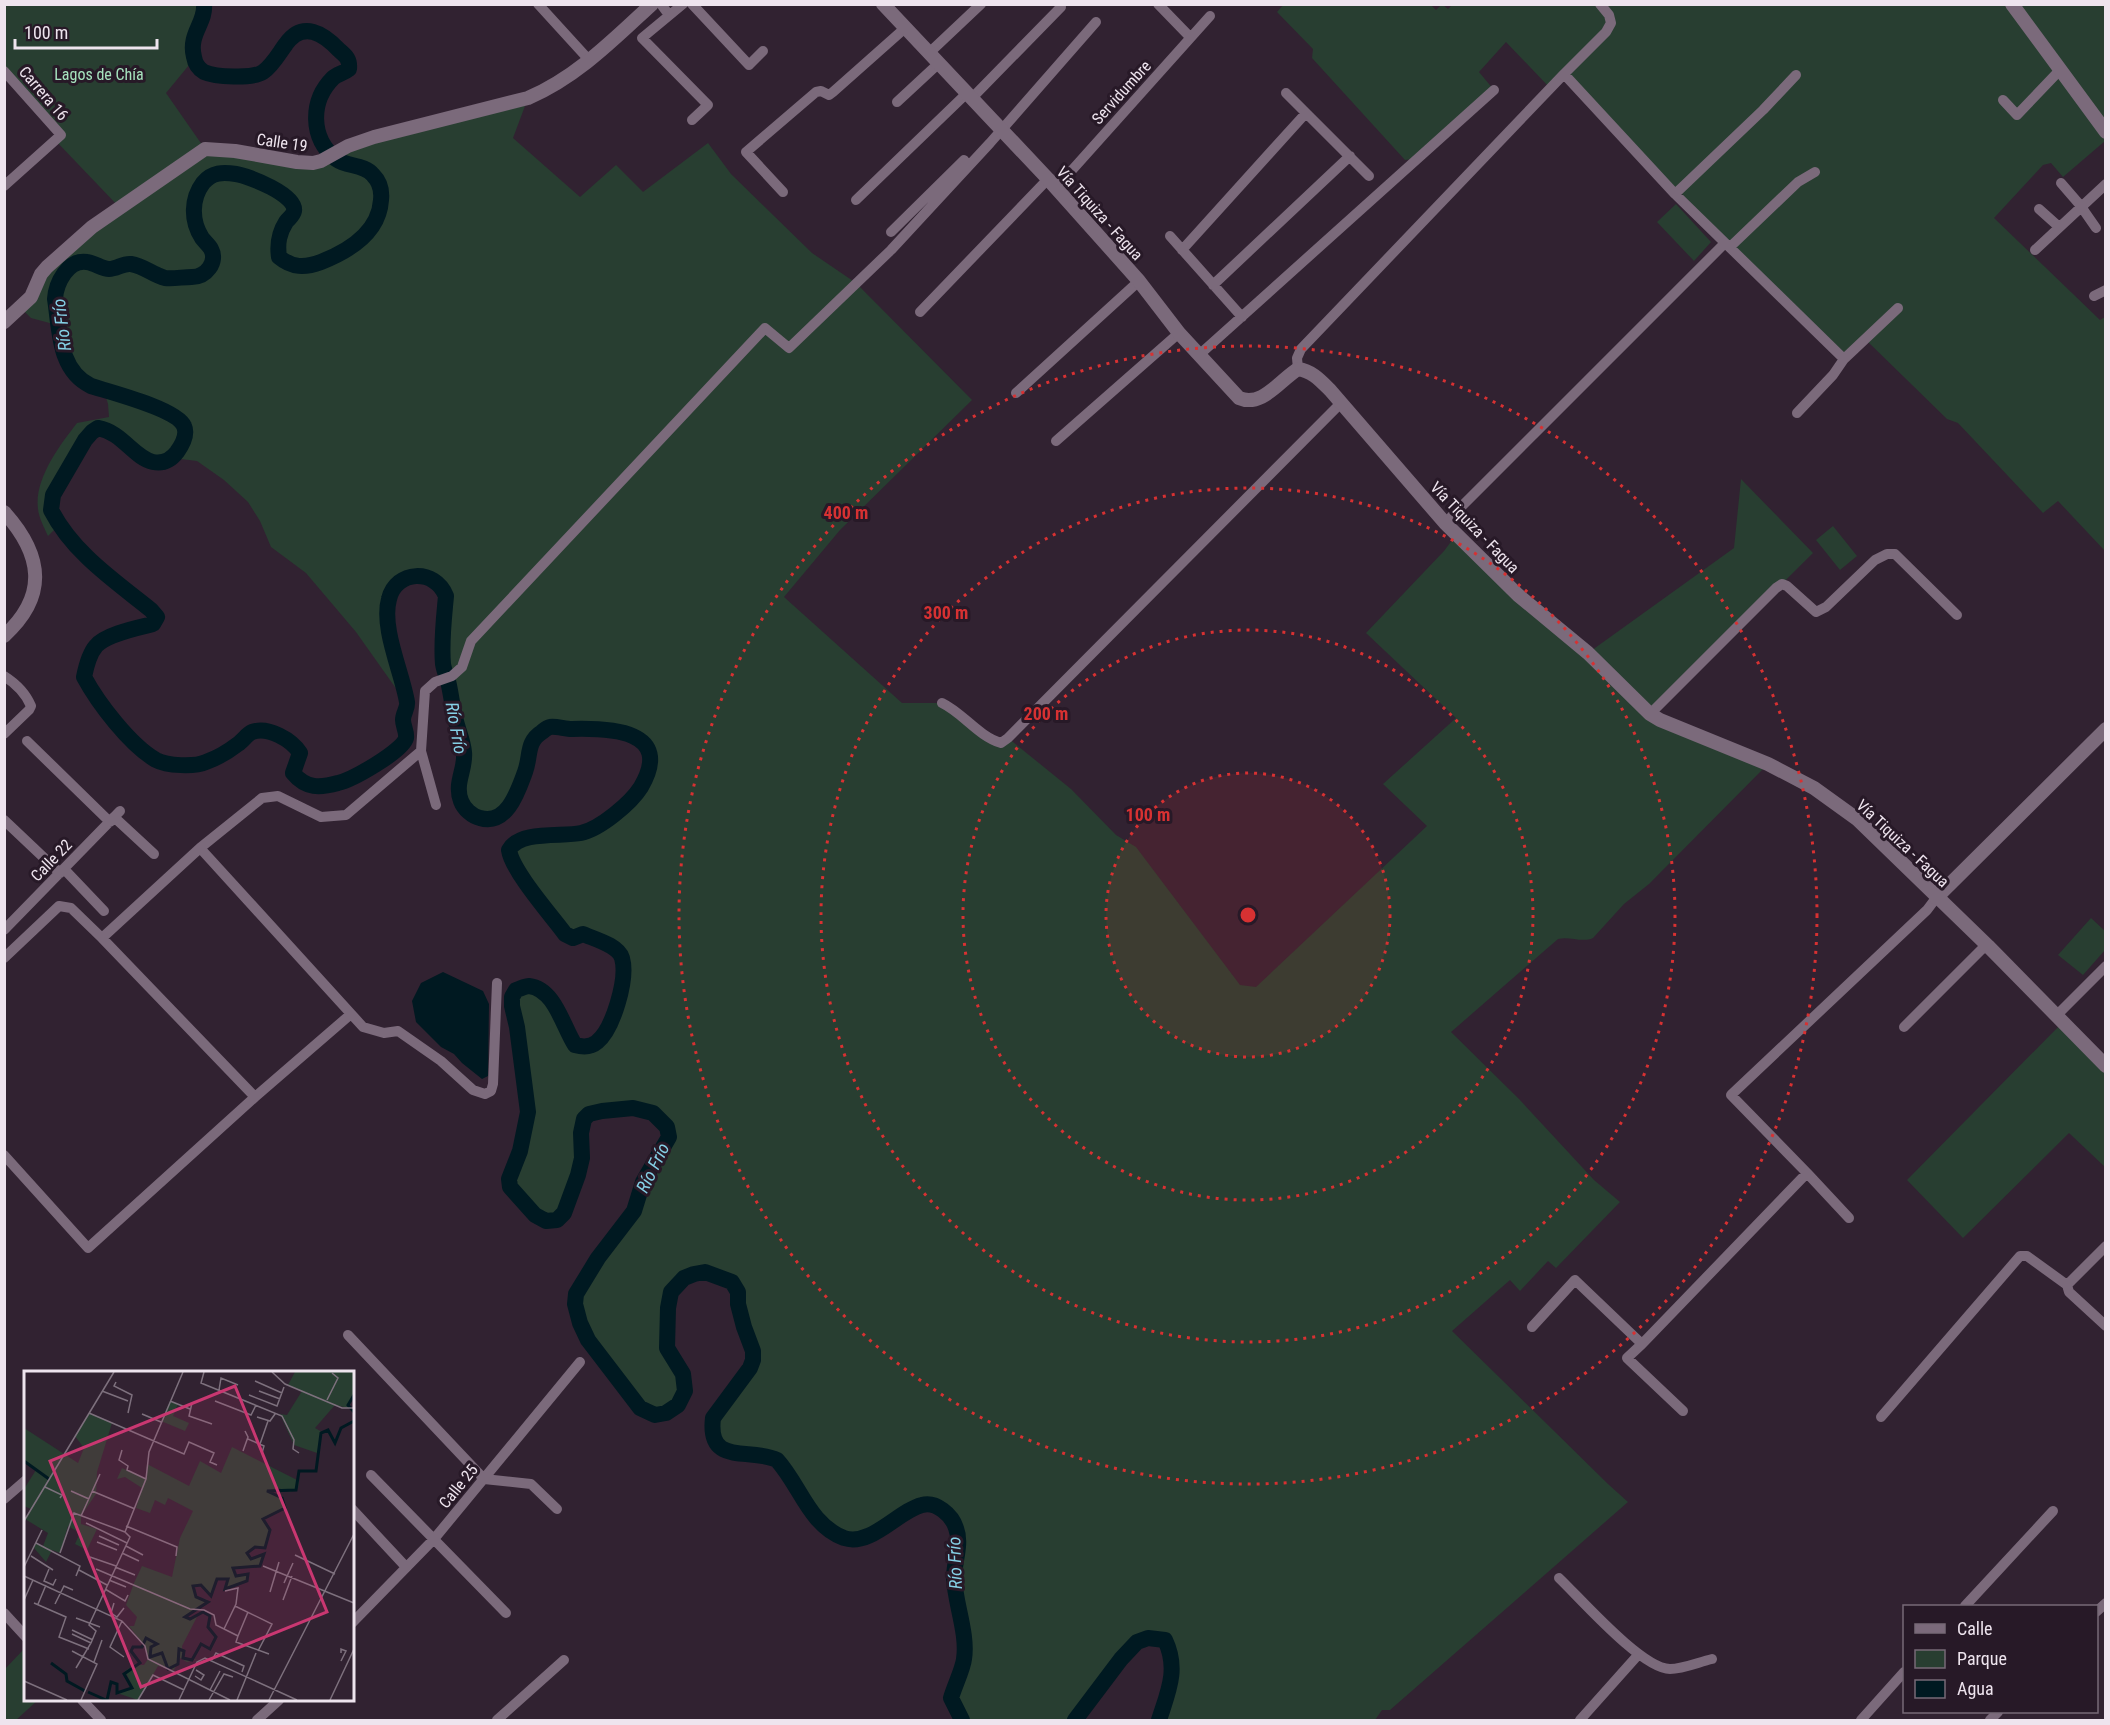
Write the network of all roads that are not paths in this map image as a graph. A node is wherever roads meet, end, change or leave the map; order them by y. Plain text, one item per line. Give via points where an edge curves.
1 (538, 4) edge
2 (652, 4) edge
3 (661, 4) edge
4 (682, 4) edge
5 (692, 4) edge
6 (981, 4) edge
7 (1158, 4) edge
8 (1600, 4) edge
9 (2012, 4) edge
10 (889, 7) edge
11 (1061, 7) dead end
12 (669, 15) junction
13 (1210, 16) dead end
14 (1096, 22) dead end
15 (904, 29) junction
16 (1190, 37) junction
17 (763, 51) dead end
18 (933, 59) junction
19 (590, 61) junction
20 (4, 71) edge
21 (2059, 71) junction
22 (1564, 74) junction
23 (1796, 75) dead end
24 (1494, 90) dead end
25 (1286, 93) dead end
26 (968, 96) junction
27 (2003, 100) dead end
28 (897, 102) dead end
29 (1306, 114) junction
30 (692, 120) dead end
31 (1000, 128) junction
32 (2106, 132) edge
33 (1350, 156) junction
34 (1815, 172) dead end
35 (1369, 176) dead end
36 (1052, 183) junction
37 (2061, 183) dead end
38 (2106, 184) edge
39 (4, 186) edge
40 (783, 192) dead end
41 (1675, 194) junction
42 (856, 200) dead end
43 (2080, 205) junction
44 (2039, 209) dead end
45 (2058, 226) junction
46 (2096, 228) dead end
47 (891, 232) dead end
48 (1170, 237) dead end
49 (1727, 245) junction
50 (1182, 250) junction
51 (2035, 250) dead end
52 (1138, 281) junction
53 (1213, 285) junction
54 (2106, 290) edge
55 (2094, 296) dead end
56 (1898, 308) dead end
57 (920, 312) dead end
58 (1242, 317) junction
59 (4, 322) edge
60 (1179, 333) junction
61 (1199, 355) junction
62 (1844, 359) junction
63 (1298, 369) junction
64 (1016, 393) dead end
65 (1341, 403) junction
66 (1797, 413) dead end
67 (1056, 441) dead end
68 (4, 512) edge
69 (1445, 524) junction
70 (1957, 615) dead end
71 (4, 636) edge
72 (4, 666) edge
73 (8, 678) edge
74 (942, 703) dead end
75 (1650, 714) junction
76 (2106, 729) edge
77 (4, 734) edge
78 (27, 741) dead end
79 (421, 751) junction
80 (436, 805) dead end
81 (115, 817) junction
82 (4, 820) edge
83 (200, 848) junction
84 (154, 854) dead end
85 (62, 871) junction
86 (1936, 898) junction
87 (104, 911) dead end
88 (6, 925) edge
89 (102, 938) junction
90 (1988, 946) junction
91 (4, 958) edge
92 (2106, 966) edge
93 (496, 983) dead end
94 (351, 1014) junction
95 (2056, 1015) junction
96 (1904, 1027) dead end
97 (2106, 1066) edge
98 (255, 1097) junction
99 (4, 1155) edge
100 (1807, 1173) junction
101 (1849, 1218) dead end
102 (2106, 1246) edge
103 (2067, 1285) junction
104 (2106, 1326) edge
105 (1532, 1327) dead end
106 (348, 1335) dead end
107 (1642, 1344) junction
108 (580, 1362) dead end
109 (1683, 1411) dead end
110 (1881, 1417) dead end
111 (371, 1475) dead end
112 (484, 1479) junction
113 (24, 1481) edge
114 (4, 1499) edge
115 (557, 1509) dead end
116 (354, 1511) edge
117 (2053, 1511) dead end
118 (434, 1539) junction
119 (406, 1567) junction
120 (1559, 1578) dead end
121 (1966, 1605) edge
122 (4, 1613) edge
123 (506, 1613) dead end
124 (354, 1621) edge
125 (24, 1635) edge
126 (1638, 1655) junction
127 (1712, 1659) dead end
128 (564, 1660) dead end
129 (1903, 1674) edge
130 (83, 1701) edge
131 (278, 1701) edge
132 (101, 1720) edge
133 (257, 1720) edge
134 (497, 1720) edge
135 (1580, 1720) edge
136 (1861, 1720) edge

1 - 19 street
2 - 19 street, Calle 19
3 - 12 street
4 - 12 street
5 - 17 street via 749,65
6 - 18 street
7 - 16 street
8 - 22 street via 1610,15 1611,23
9 - 21 street
10 - 15 street, Vía Tiquiza - Fagua
11 - 26 street
12 - 30 street via 642,38 708,105
13 - 16 street, Servidumbre
14 - 31 street
15 - 18 street, Vía Tiquiza - Fagua
15 - 40 street via 833,92 816,92 746,152
16 - 36 street, Servidumbre
18 - 26 street, Vía Tiquiza - Fagua
18 - 28 street
19 - 59 street, Calle 19 via 549,89 528,98 374,137 321,161 297,162 205,149 84,234 47,267 31,297
20 - 39 street, Carrera 16 via 61,135
21 - 27 street via 2017,115
21 - 32 street
22 - 41 street
22 - 63 street via 1301,349
23 - 41 street
24 - 58 street
25 - 29 street
26 - 31 street, Vía Tiquiza - Fagua
26 - 42 street
29 - 33 street
29 - 50 street
31 - 36 street, Vía Tiquiza - Fagua
31 - 47 street
31 - 79 street via 891,250 789,348 765,328 471,641 462,667 425,691
33 - 35 street
33 - 53 street
34 - 49 street via 1798,182
36 - 52 street, Vía Tiquiza - Fagua
36 - 57 street, Servidumbre
37 - 43 street
38 - 43 street
41 - 49 street
43 - 45 street
43 - 46 street
44 - 45 street
45 - 51 street
48 - 50 street
49 - 62 street
49 - 69 street
50 - 53 street
52 - 60 street, Vía Tiquiza - Fagua
52 - 64 street
53 - 58 street
54 - 55 street
56 - 62 street
58 - 61 street
60 - 61 street, Vía Tiquiza - Fagua
60 - 67 street
61 - 63 street, Vía Tiquiza - Fagua via 1246,401 1262,397
62 - 66 street
63 - 65 street, Vía Tiquiza - Fagua via 1314,375
65 - 69 street, Vía Tiquiza - Fagua
65 - 74 street via 1008,738 1000,743 992,740
68 - 71 street via 29,545 35,579 28,608
69 - 75 street, Vía Tiquiza - Fagua
70 - 75 street via 1895,554 1875,560 1816,612 1782,584
72 - 73 street via 12,675
73 - 77 street via 31,705
75 - 86 street, Vía Tiquiza - Fagua via 1814,788 1867,828
76 - 86 street
78 - 81 street
79 - 80 street
79 - 83 street via 346,815 321,818 278,796 262,798
81 - 84 street
81 - 85 street, Calle 22
82 - 85 street
83 - 89 street
83 - 94 street
85 - 87 street
85 - 88 street, Calle 22
86 - 90 street, Vía Tiquiza - Fagua
86 - 100 street via 1731,1095
89 - 91 street via 71,908 59,906
89 - 98 street
90 - 95 street, Vía Tiquiza - Fagua
90 - 96 street
92 - 95 street
93 - 94 street via 493,1084 485,1094 473,1090 441,1061 398,1031 384,1033 363,1027
94 - 98 street
95 - 97 street, Vía Tiquiza - Fagua
98 - 99 street via 88,1248
100 - 101 street
100 - 107 street
102 - 103 street
103 - 104 street via 2069,1292
103 - 110 street via 2027,1256 2020,1256
105 - 107 street via 1575,1280
106 - 112 street
107 - 109 street via 1627,1358
108 - 112 street, Calle 25
111 - 118 street
112 - 115 street via 531,1484
112 - 118 street, Calle 25
113 - 114 street
116 - 119 street
117 - 121 street
118 - 119 street, Calle 25
118 - 123 street
119 - 124 street, Calle 25
120 - 126 street
122 - 125 street
126 - 127 street via 1670,1669
126 - 135 street
128 - 134 street
129 - 136 street
130 - 132 street
131 - 133 street

